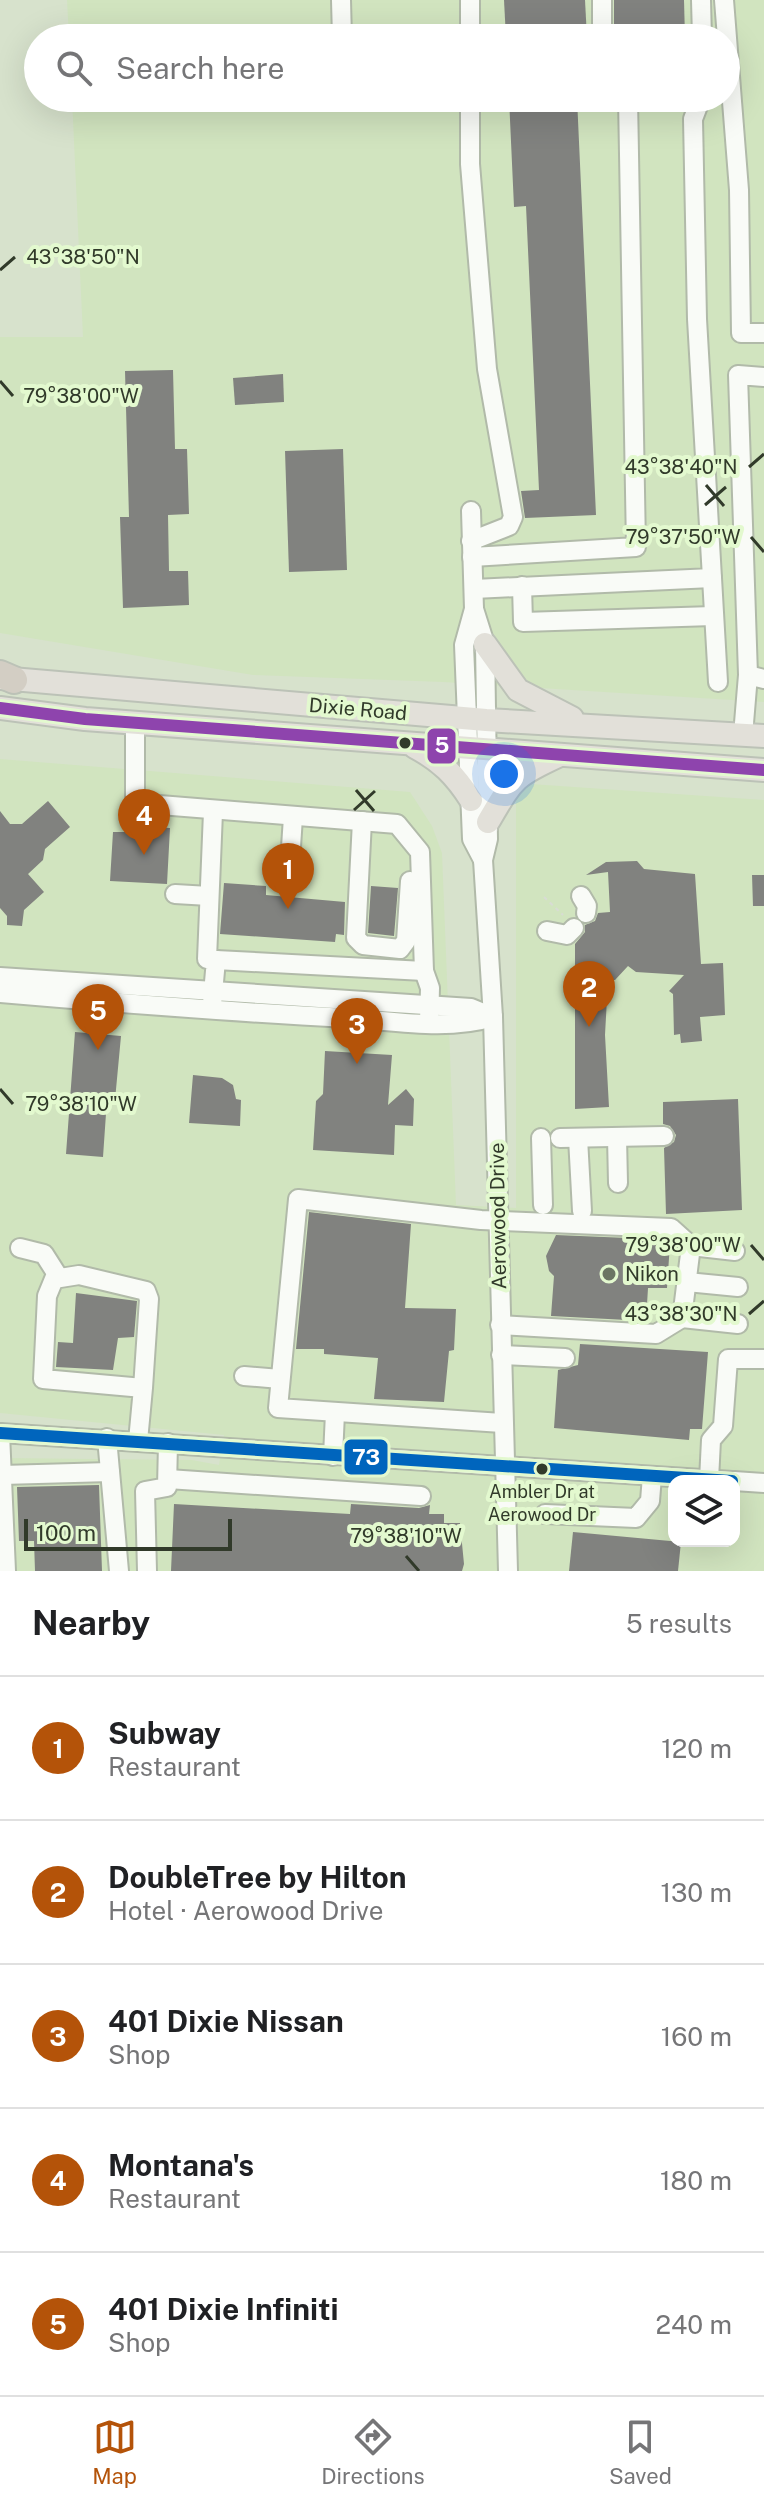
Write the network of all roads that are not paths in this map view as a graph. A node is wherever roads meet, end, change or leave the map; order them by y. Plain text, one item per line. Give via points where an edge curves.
1 (341, 0) edge
2 (470, 0) edge
3 (602, 0) edge
4 (701, 0) edge
5 (724, 0) edge
6 (342, 24) edge
7 (470, 24) edge
8 (602, 24) edge
9 (702, 24) edge
10 (726, 24) edge
11 (470, 112) edge
12 (628, 112) edge
13 (696, 112) edge
14 (733, 112) edge
15 (764, 333) edge
16 (764, 377) edge
17 (471, 511) dead end
18 (472, 549) junction
19 (712, 578) junction
20 (522, 586) junction
21 (474, 589) junction
22 (474, 609) junction
23 (713, 616) junction
24 (485, 644) junction
25 (756, 677) edge
26 (5, 678) edge
27 (718, 682) dead end
28 (0, 708) edge
29 (476, 719) junction
30 (135, 722) junction
31 (588, 724) junction
32 (754, 736) edge
33 (407, 742) junction
34 (477, 748) junction
35 (563, 754) junction
36 (764, 770) edge
37 (471, 800) junction
38 (213, 812) junction
39 (293, 817) junction
40 (362, 821) junction
41 (488, 822) junction
42 (483, 860) junction
43 (289, 877) dead end
44 (410, 881) dead end
45 (175, 894) dead end
46 (209, 896) junction
47 (576, 913) road end
48 (547, 931) dead end
49 (216, 960) junction
50 (424, 971) junction
51 (0, 977) edge
52 (69, 990) junction
53 (0, 993) edge
54 (213, 1001) junction
55 (429, 1014) junction
56 (493, 1017) junction
57 (664, 1136) dead end
58 (617, 1137) junction
59 (560, 1138) junction
60 (618, 1183) dead end
61 (543, 1205) dead end
62 (582, 1211) dead end
63 (498, 1221) junction
64 (691, 1246) junction
65 (20, 1248) dead end
66 (735, 1251) dead end
67 (58, 1276) junction
68 (687, 1282) junction
69 (738, 1287) dead end
70 (682, 1318) junction
71 (738, 1324) dead end
72 (500, 1325) junction
73 (501, 1355) junction
74 (565, 1358) dead end
75 (764, 1359) edge
76 (244, 1376) dead end
77 (280, 1379) junction
78 (143, 1388) junction
79 (335, 1413) junction
80 (502, 1423) junction
81 (0, 1433) edge
82 (107, 1438) junction
83 (138, 1441) junction
84 (168, 1443) junction
85 (333, 1456) junction
86 (503, 1467) junction
87 (110, 1472) junction
88 (2, 1475) edge
89 (709, 1475) edge
90 (652, 1476) junction
91 (668, 1477) edge
92 (168, 1479) junction
93 (740, 1481) edge
94 (764, 1483) edge
95 (421, 1496) dead end
96 (545, 1514) dead end
97 (6, 1571) edge
98 (119, 1571) edge
99 (147, 1571) edge
100 (508, 1571) edge

1 - 6 street
2 - 7 street
3 - 8 street
4 - 9 street
5 - 10 street
11 - 18 street via 487,369 513,517 509,526
12 - 18 street via 636,547
13 - 19 street via 697,304
14 - 15 street via 741,333
16 - 25 street via 738,375
17 - 18 street, Aerowood Drive
18 - 21 street, Aerowood Drive
19 - 20 street
19 - 23 street
20 - 21 street
20 - 23 street via 523,622
21 - 22 street, Aerowood Drive
22 - 24 street, Aerowood Drive
22 - 29 street, Aerowood Drive via 464,645
23 - 27 street
24 - 29 street, Aerowood Drive
24 - 31 main road via 518,690
25 - 32 street
26 - 29 main road, Dixie Road
28 - 30 main road, Dixie Road
29 - 31 main road, Dixie Road
29 - 34 street, Aerowood Drive
30 - 33 main road, Dixie Road
30 - 38 street via 135,803
31 - 32 main road, Dixie Road
33 - 34 main road, Dixie Road
33 - 37 main road via 440,760
34 - 35 main road, Dixie Road
34 - 37 street, Aerowood Drive
34 - 41 street, Aerowood Drive
35 - 36 main road, Dixie Road
35 - 41 main road via 526,769 509,783
37 - 42 street, Aerowood Drive via 472,839
38 - 39 street
38 - 46 street
39 - 40 street
39 - 43 street
40 - 44 street via 356,938 363,945 400,949 406,941
40 - 50 street via 397,824 420,852
41 - 42 street, Aerowood Drive
42 - 56 street, Aerowood Drive
45 - 46 street
46 - 49 street via 207,959
47 - 48 street via 567,935
49 - 50 street
49 - 54 street
50 - 55 street
51 - 52 street
52 - 53 street
52 - 54 street
54 - 55 street
55 - 56 street via 471,1008
56 - 63 street, Aerowood Drive
57 - 58 street
58 - 59 street
58 - 60 street
59 - 61 street
59 - 62 street
63 - 64 street via 671,1228
63 - 72 street, Aerowood Drive
63 - 77 street via 298,1199
64 - 66 street
64 - 68 street
65 - 67 street via 44,1254
67 - 78 street via 79,1275 146,1291
67 - 78 street via 47,1296 43,1379
68 - 69 street
68 - 70 street
70 - 71 street
70 - 72 street via 656,1334
72 - 73 street, Aerowood Drive
73 - 74 street
73 - 80 street, Aerowood Drive
75 - 89 street via 728,1359 723,1426 711,1440
76 - 77 street
77 - 79 street via 278,1408
78 - 83 street
79 - 80 street
79 - 85 street
80 - 86 street, Aerowood Drive
81 - 82 street
81 - 88 street
82 - 83 street
82 - 87 street
83 - 84 street
84 - 85 street
84 - 92 street
85 - 86 street
86 - 90 street
86 - 100 street, Aerowood Drive
87 - 88 street
87 - 98 street
88 - 97 street
90 - 91 street
90 - 96 street via 650,1501 636,1518
92 - 95 street
92 - 99 street via 167,1487 145,1491
93 - 94 street

